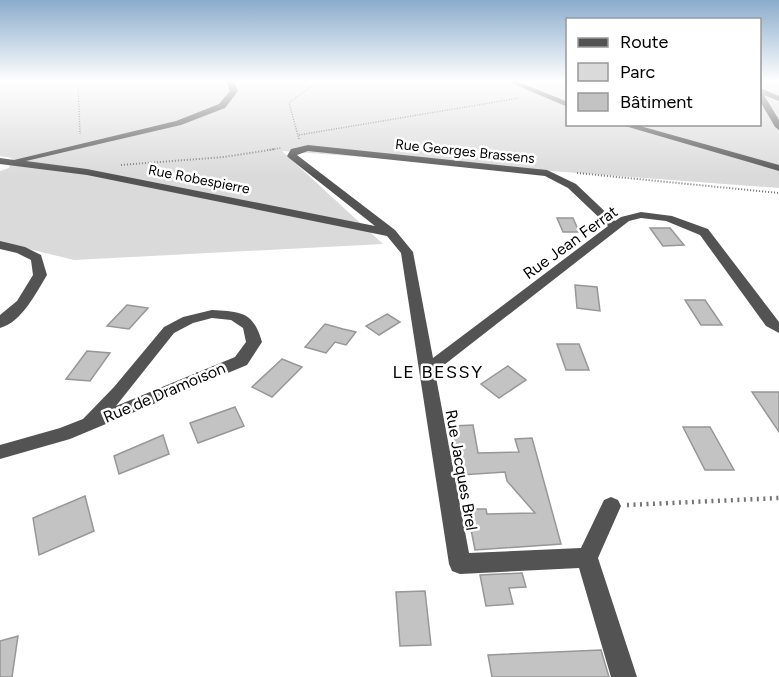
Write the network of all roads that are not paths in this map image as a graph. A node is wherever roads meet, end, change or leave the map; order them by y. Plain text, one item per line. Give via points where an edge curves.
1 (209, 113) edge
2 (770, 113) edge
3 (628, 126) edge
4 (779, 127) edge
5 (294, 151) joint
6 (3, 163) edge
7 (779, 168) edge
8 (615, 227) junction
9 (391, 233) junction
10 (0, 245) edge
11 (0, 323) edge
12 (779, 328) edge
13 (427, 370) junction
14 (89, 424) junction
15 (2, 454) edge
16 (610, 506) road end
17 (587, 558) junction
18 (624, 677) edge

1 - 6 street
2 - 4 street
3 - 7 street
5 - 8 street, Rue Georges Brassens via 308,148 547,173 572,186
5 - 9 street, Rue Jacques Brel via 292,156
6 - 9 street, Rue Robespierre via 87,172
8 - 12 street, Rue Jean Ferrat via 625,219 642,215 668,218 704,232 771,323
8 - 13 street, Rue Jean Ferrat
9 - 13 street, Rue Jacques Brel via 407,252
10 - 11 street via 37,258 40,275 22,304
13 - 17 street, Rue Jacques Brel via 460,564
14 - 14 street, Rue de Dramoison via 241,361 254,342 250,326 235,316 212,314 169,330
14 - 15 street, Rue de Dramoison
16 - 17 street
17 - 18 street

